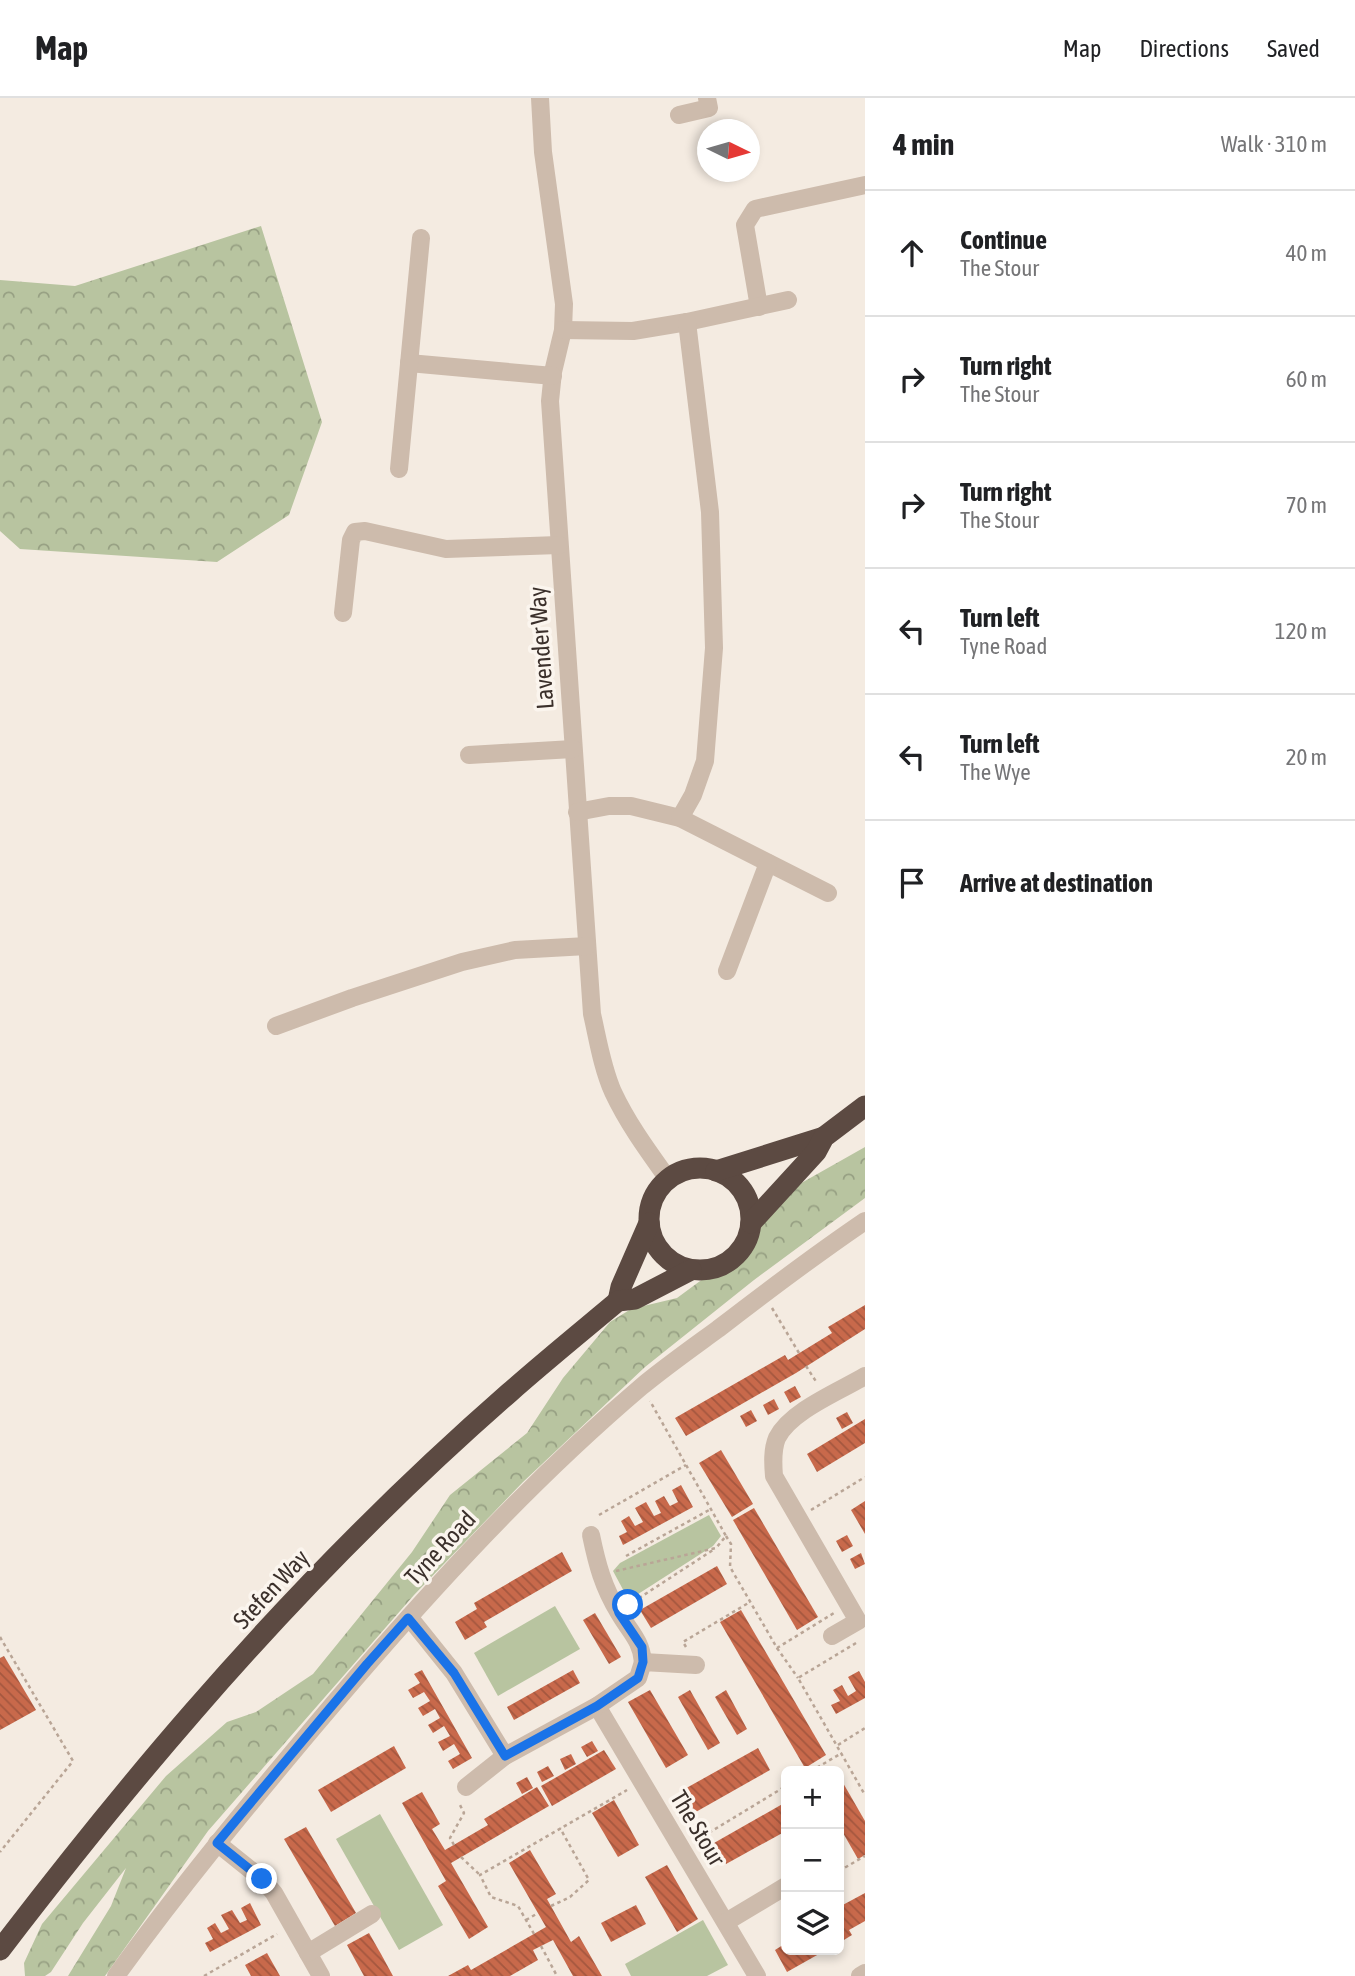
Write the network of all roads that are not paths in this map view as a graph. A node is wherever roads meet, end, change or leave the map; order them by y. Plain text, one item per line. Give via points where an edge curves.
1 (540, 98) edge
2 (708, 98) edge
3 (679, 115) dead end
4 (865, 185) edge
5 (421, 238) dead end
6 (788, 300) dead end
7 (759, 307) junction
8 (687, 322) junction
9 (563, 330) junction
10 (409, 363) junction
11 (552, 376) junction
12 (399, 469) dead end
13 (559, 545) junction
14 (344, 613) dead end
15 (573, 749) junction
16 (469, 755) dead end
17 (577, 812) junction
18 (680, 818) junction
19 (768, 863) junction
20 (828, 893) dead end
21 (587, 946) junction
22 (727, 971) dead end
23 (276, 1026) dead end
24 (865, 1106) edge
25 (824, 1137) junction
26 (716, 1171) junction
27 (668, 1179) junction
28 (865, 1221) edge
29 (649, 1223) junction
30 (751, 1223) junction
31 (691, 1270) junction
32 (618, 1301) junction
33 (865, 1376) edge
34 (591, 1535) dead end
35 (408, 1618) junction
36 (832, 1636) dead end
37 (643, 1662) junction
38 (696, 1665) road end
39 (597, 1706) junction
40 (505, 1756) junction
41 (466, 1787) road end
42 (217, 1843) junction
43 (781, 1889) edge
44 (372, 1914) dead end
45 (726, 1922) junction
46 (0, 1950) edge
47 (308, 1953) junction
48 (865, 1973) edge
49 (116, 1976) edge
50 (321, 1976) edge
51 (757, 1976) edge
52 (860, 1976) edge

1 - 9 street, Lavender Way via 564,304
2 - 3 street via 709,108
4 - 7 street via 755,209 745,225
5 - 10 street
6 - 7 street
7 - 8 street
8 - 9 street via 633,331
8 - 18 street via 709,512 714,648 705,761
9 - 11 street, Lavender Way
10 - 11 street
10 - 12 street
11 - 13 street, Lavender Way
13 - 14 street via 446,549 355,532
13 - 15 street, Lavender Way
15 - 16 street
15 - 17 street, Lavender Way
17 - 18 street via 631,806
17 - 21 street, Lavender Way
18 - 19 street
19 - 20 street
19 - 22 street
21 - 23 street via 515,950 462,962
21 - 27 street, Lavender Way via 592,1014 613,1091 635,1133
24 - 25 highway
25 - 26 highway
25 - 30 highway via 816,1152
26 - 27 highway via 683,1171
26 - 30 highway via 742,1191
27 - 29 highway via 650,1206
28 - 35 street, Tyne Road via 642,1386 560,1460
29 - 31 highway via 662,1253
29 - 32 highway
30 - 31 highway via 737,1254 708,1270
31 - 32 highway, Stefen Way via 635,1299
32 - 46 highway, Stefen Way via 415,1481 271,1627 91,1832
33 - 36 street via 790,1421 777,1438 773,1457 774,1476 859,1620
34 - 37 street via 599,1575 642,1647
35 - 40 street via 454,1673
35 - 42 street, Tyne Road
37 - 38 street
37 - 39 street via 638,1678
39 - 40 street
39 - 45 street, The Stour
40 - 41 street
42 - 47 street via 274,1893
42 - 49 street, Tyne Road
43 - 45 street
44 - 47 street
45 - 51 street, The Stour
47 - 50 street
48 - 52 street

